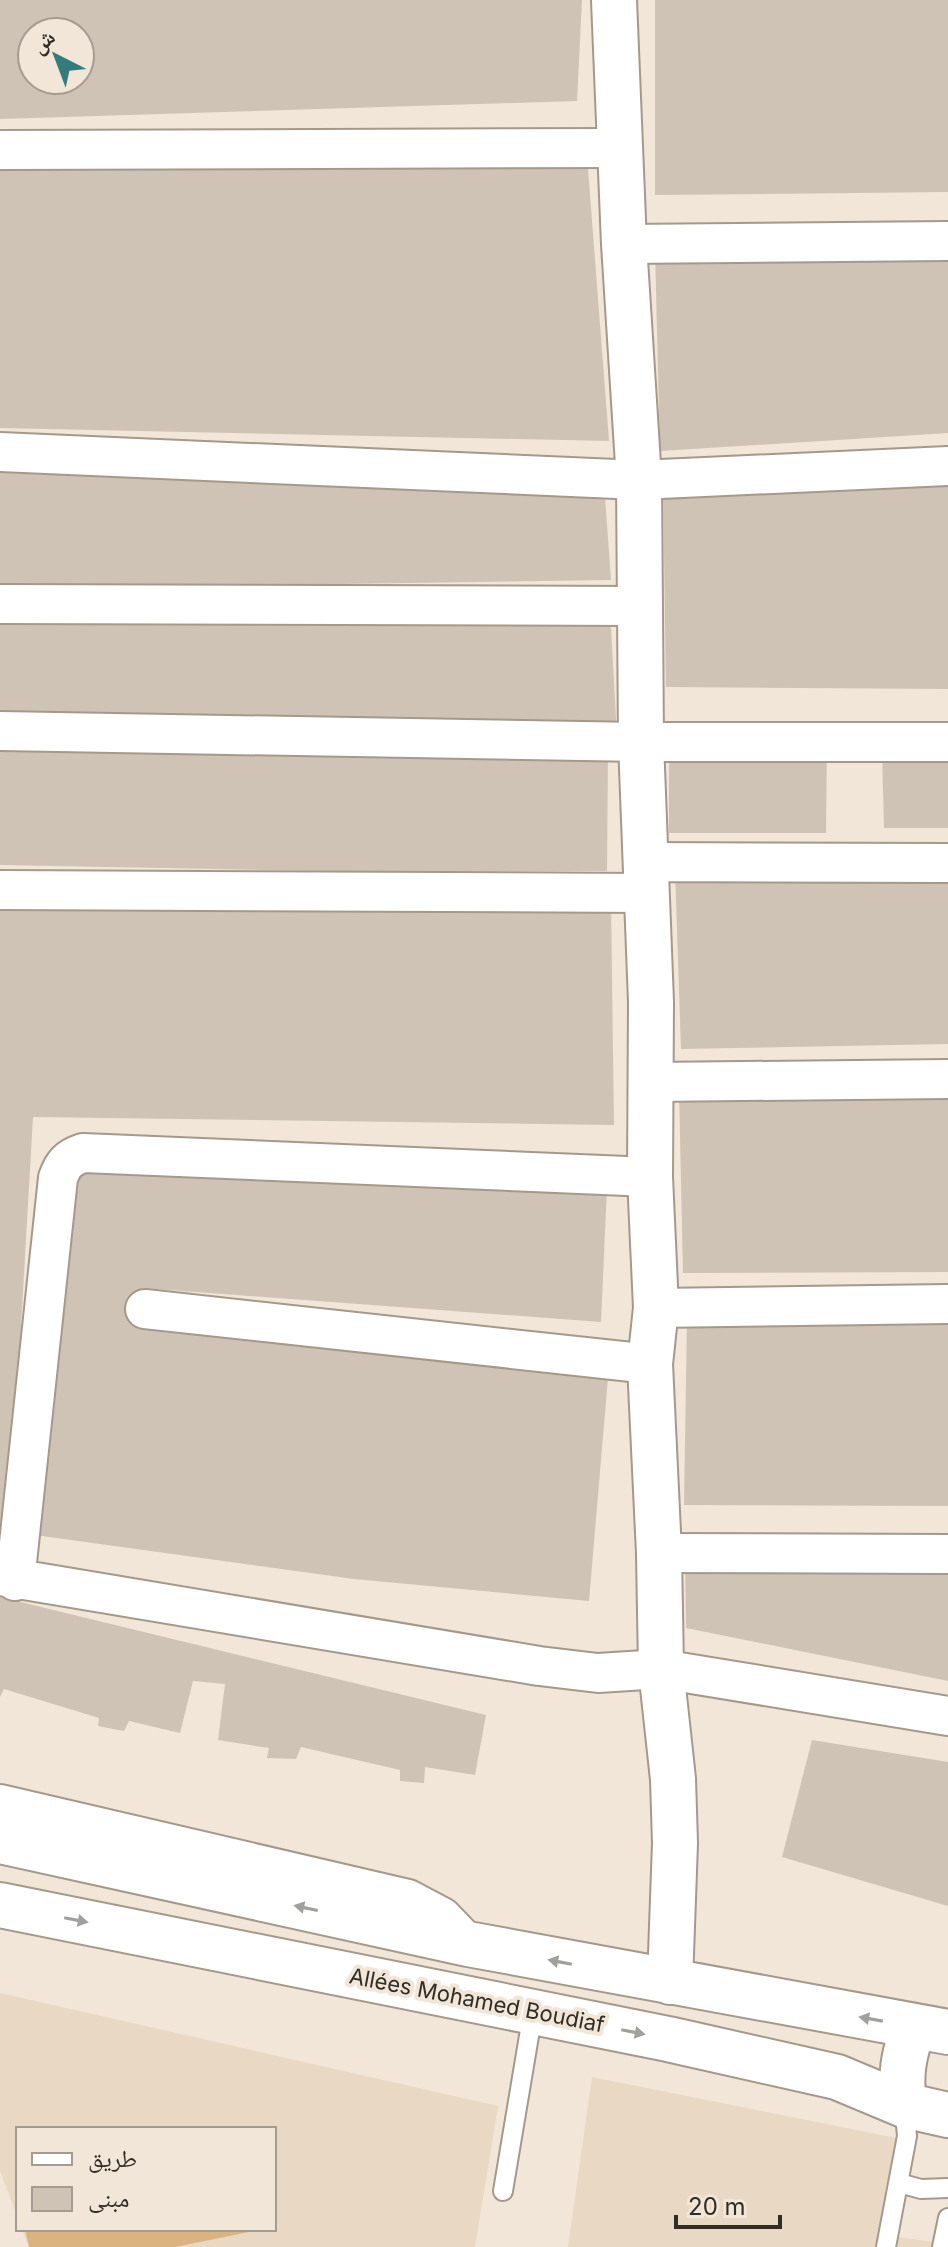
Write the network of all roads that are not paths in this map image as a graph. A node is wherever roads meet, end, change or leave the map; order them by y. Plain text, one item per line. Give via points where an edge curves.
1 (614, 0) edge
2 (620, 148) junction
3 (0, 150) edge
4 (948, 241) edge
5 (624, 244) junction
6 (0, 452) edge
7 (948, 466) edge
8 (639, 480) junction
9 (0, 604) edge
10 (639, 606) junction
11 (0, 731) edge
12 (641, 742) junction
13 (948, 742) edge
14 (948, 863) edge
15 (645, 877) junction
16 (0, 890) edge
17 (948, 1079) edge
18 (652, 1082) junction
19 (650, 1177) junction
20 (948, 1304) edge
21 (656, 1308) junction
22 (145, 1309) dead end
23 (650, 1364) junction
24 (659, 1553) junction
25 (948, 1554) edge
26 (8, 1578) edge
27 (661, 1669) junction
28 (948, 1716) edge
29 (0, 1804) edge
30 (0, 1841) edge
31 (0, 1905) edge
32 (468, 1944) junction
33 (670, 1982) junction
34 (533, 2012) junction
35 (931, 2029) edge
36 (904, 2105) junction
37 (948, 2115) edge
38 (899, 2183) junction
39 (948, 2188) edge
40 (503, 2191) dead end
41 (948, 2218) edge
42 (886, 2247) edge
43 (942, 2247) edge

1 - 2 main road
2 - 3 street
2 - 5 main road
4 - 5 street
5 - 8 main road
6 - 8 street
7 - 8 street
8 - 10 main road
9 - 10 street
10 - 12 main road
11 - 12 street
12 - 13 street
12 - 15 main road
14 - 15 street
15 - 16 street
15 - 18 main road
17 - 18 street
18 - 19 main road
19 - 21 main road
19 - 26 street via 83,1153 72,1157 58,1178
20 - 21 street
21 - 23 main road
22 - 23 street
23 - 24 main road
24 - 25 street
24 - 27 main road
26 - 27 street via 539,1666 598,1673
27 - 28 street
27 - 33 main road via 675,1843
29 - 32 street via 408,1899 442,1917
32 -> 30 main road
31 -> 34 main road, Allées Mohamed Boudiaf
33 -> 32 main road
35 -> 33 main road
34 -> 36 main road, Allées Mohamed Boudiaf via 837,2077
34 - 40 lane
35 - 36 main road via 903,2053
36 - 37 main road, Allées Mohamed Boudiaf
36 - 38 lane via 907,2136
38 - 39 lane
38 - 42 lane
41 - 43 lane

